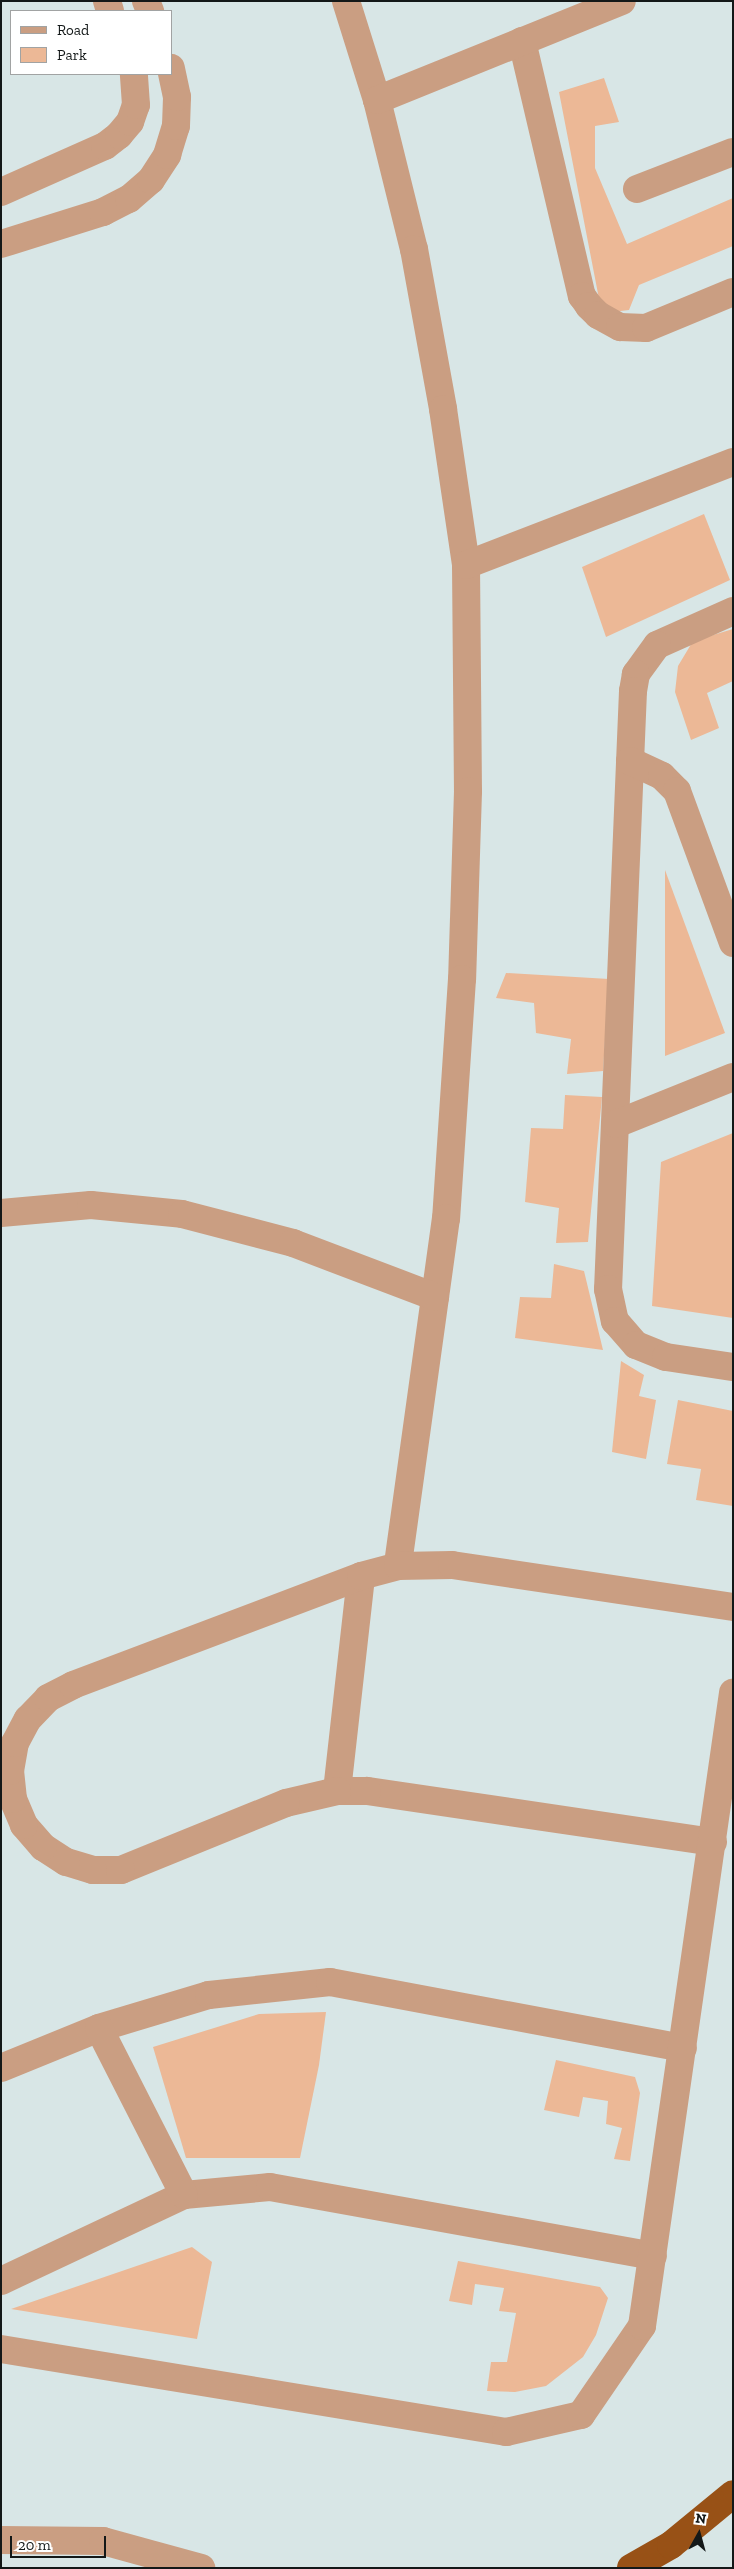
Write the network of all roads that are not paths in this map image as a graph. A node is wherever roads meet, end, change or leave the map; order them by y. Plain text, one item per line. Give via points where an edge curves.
1 (346, 1) edge
2 (622, 1) edge
3 (522, 41) junction
4 (172, 73) edge
5 (134, 75) edge
6 (377, 100) junction
7 (733, 152) edge
8 (637, 189) dead end
9 (1, 192) edge
10 (1, 244) edge
11 (733, 292) edge
12 (733, 462) edge
13 (466, 564) junction
14 (733, 611) edge
15 (630, 761) junction
16 (733, 943) edge
17 (733, 1077) edge
18 (616, 1124) junction
19 (1, 1213) edge
20 (435, 1297) junction
21 (733, 1366) edge
22 (398, 1566) junction
23 (361, 1576) junction
24 (733, 1607) edge
25 (733, 1693) edge
26 (337, 1791) junction
27 (713, 1842) junction
28 (99, 2028) junction
29 (683, 2048) junction
30 (1, 2068) edge
31 (184, 2195) junction
32 (653, 2256) junction
33 (1, 2281) edge
34 (1, 2349) edge
35 (733, 2494) edge
36 (1, 2540) edge
37 (201, 2568) edge
38 (631, 2568) edge

1 - 6 street
2 - 3 street
3 - 6 street
3 - 11 street via 582,296 589,306 598,316 620,327 646,328
4 - 10 street via 177,97 176,126 167,155 151,180 129,199 103,212
5 - 9 street via 136,105 130,122 119,135 105,146
6 - 13 street via 414,249 443,409
7 - 8 street
12 - 13 street
13 - 20 street via 468,791 462,979 446,1218
14 - 15 street via 673,636 657,645 645,658 633,691
15 - 16 street via 662,776 677,791
15 - 18 street
17 - 18 street
18 - 21 street via 608,1289 615,1321 636,1345 650,1353
19 - 20 street via 91,1205 182,1214 294,1243
20 - 22 street
22 - 23 street
22 - 24 street via 452,1565
23 - 26 street
23 - 26 street via 73,1685 48,1698 28,1719 10,1771 13,1799 24,1825 42,1846 66,1862 93,1870 121,1870 286,1803
25 - 27 street
26 - 27 street via 367,1791
27 - 29 street
28 - 29 street via 209,1995 330,1982
28 - 30 street
28 - 31 street
29 - 32 street
31 - 32 street via 270,2188
31 - 33 street
32 - 34 street via 642,2326 581,2415 506,2432
35 - 38 highway via 671,2546
36 - 37 street via 103,2541

